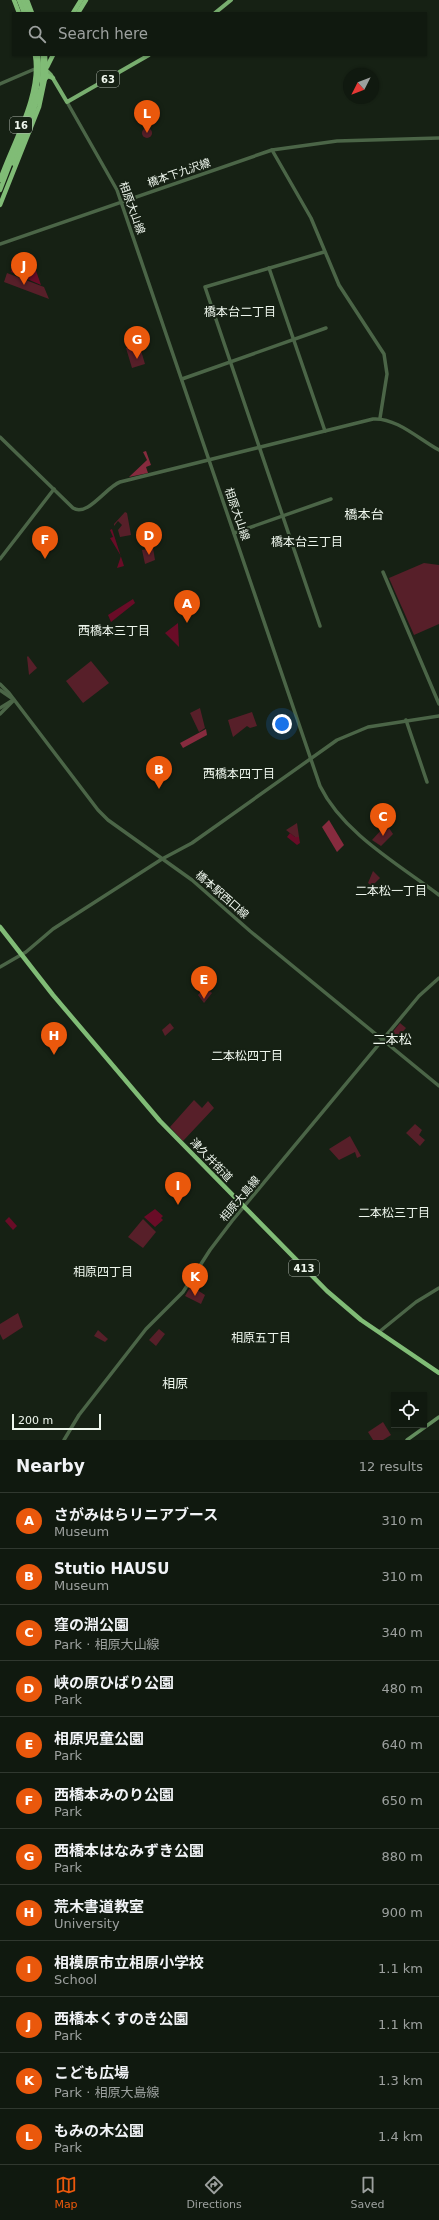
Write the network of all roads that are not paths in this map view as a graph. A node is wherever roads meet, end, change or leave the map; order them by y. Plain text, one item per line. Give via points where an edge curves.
1 (14, 0) edge
2 (19, 0) edge
3 (23, 0) edge
4 (27, 0) edge
5 (81, 0) edge
6 (86, 0) edge
7 (231, 0) edge
8 (19, 12) edge
9 (24, 12) edge
10 (28, 12) edge
11 (32, 12) edge
12 (74, 12) edge
13 (79, 12) edge
14 (216, 12) edge
15 (35, 56) edge
16 (38, 56) edge
17 (147, 56) edge
18 (47, 59) edge
19 (36, 68) junction
20 (53, 78) junction
21 (45, 79) junction
22 (0, 84) edge
23 (67, 102) junction
24 (29, 121) junction
25 (439, 138) edge
26 (272, 150) junction
27 (0, 180) edge
28 (0, 190) edge
29 (122, 202) junction
30 (0, 205) edge
31 (0, 244) edge
32 (324, 252) junction
33 (269, 268) junction
34 (326, 328) dead end
35 (294, 339) junction
36 (231, 361) junction
37 (182, 378) junction
38 (380, 418) junction
39 (325, 431) junction
40 (0, 437) edge
41 (260, 448) junction
42 (439, 450) edge
43 (209, 460) junction
44 (54, 489) junction
45 (331, 499) dead end
46 (284, 516) junction
47 (234, 533) junction
48 (0, 559) edge
49 (383, 572) dead end
50 (320, 626) dead end
51 (0, 684) edge
52 (0, 690) edge
53 (14, 700) junction
54 (439, 704) edge
55 (0, 708) edge
56 (0, 714) edge
57 (439, 716) edge
58 (406, 720) junction
59 (310, 759) junction
60 (427, 782) dead end
61 (162, 859) junction
62 (439, 895) edge
63 (0, 927) edge
64 (21, 955) junction
65 (0, 967) edge
66 (439, 978) edge
67 (383, 1040) junction
68 (439, 1086) edge
69 (244, 1207) junction
70 (439, 1288) edge
71 (379, 1332) junction
72 (439, 1373) edge
73 (439, 1418) edge
74 (64, 1440) edge
75 (407, 1440) edge

1 - 8 highway
2 - 9 highway
3 - 10 highway
4 - 11 highway
5 - 12 highway
6 - 13 highway
7 - 14 main road
15 - 19 highway, 16
16 - 24 highway, 16, bridge via 39,72
17 - 23 main road, 63
18 - 19 highway
18 - 19 main road
18 - 20 main road
18 - 21 highway
18 - 24 highway, 16, bridge via 42,86
19 - 22 street
19 - 27 highway, 16 via 31,98
20 - 21 highway via 48,76
20 - 23 main road
21 - 30 highway via 35,120
23 - 29 street, 相原大山線 via 115,184
24 - 28 highway, 16
24 - 30 highway, 16
25 - 26 street, 橋本下九沢線 via 336,141
26 - 29 street, 橋本下九沢線
26 - 32 street via 311,218
29 - 31 street, 橋本下九沢線
29 - 37 street, 相原大山線
32 - 33 street
32 - 38 street via 339,285 385,357 387,374
33 - 35 street
33 - 36 street via 205,287
34 - 35 street
35 - 36 street
35 - 39 street
36 - 37 street
36 - 41 street
37 - 43 street, 相原大山線
38 - 39 street
38 - 42 street via 399,426
39 - 41 street
40 - 44 street
41 - 43 street
41 - 46 street
43 - 44 street via 118,482 82,510 73,508
43 - 47 street, 相原大山線
44 - 48 street
45 - 46 street
46 - 47 street
46 - 50 street
47 - 59 street, 相原大山線
49 - 54 street
51 - 53 street, 橋本駅西口線
52 - 53 street, 橋本駅西口線
53 - 55 street
53 - 56 street
53 - 61 street, 橋本駅西口線 via 103,815
57 - 58 street
58 - 59 street via 356,731 337,740
58 - 60 street
59 - 61 street via 192,843
59 - 62 street, 相原大山線 via 323,791 344,821
61 - 64 street via 54,929
61 - 67 street, 橋本駅西口線 via 192,880
63 - 64 highway, 津久井街道 / 413
64 - 65 street
64 - 69 highway, 津久井街道 / 413 via 160,1121
66 - 67 street, 相原大島線 via 421,993
67 - 68 street, 橋本駅西口線
67 - 69 street, 相原大島線
69 - 71 highway, 津久井街道 / 413 via 336,1300
69 - 74 street, 相原大島線 via 210,1250 181,1294 146,1329
70 - 71 street via 416,1302
71 - 72 highway, 津久井街道 / 413
73 - 75 main road

